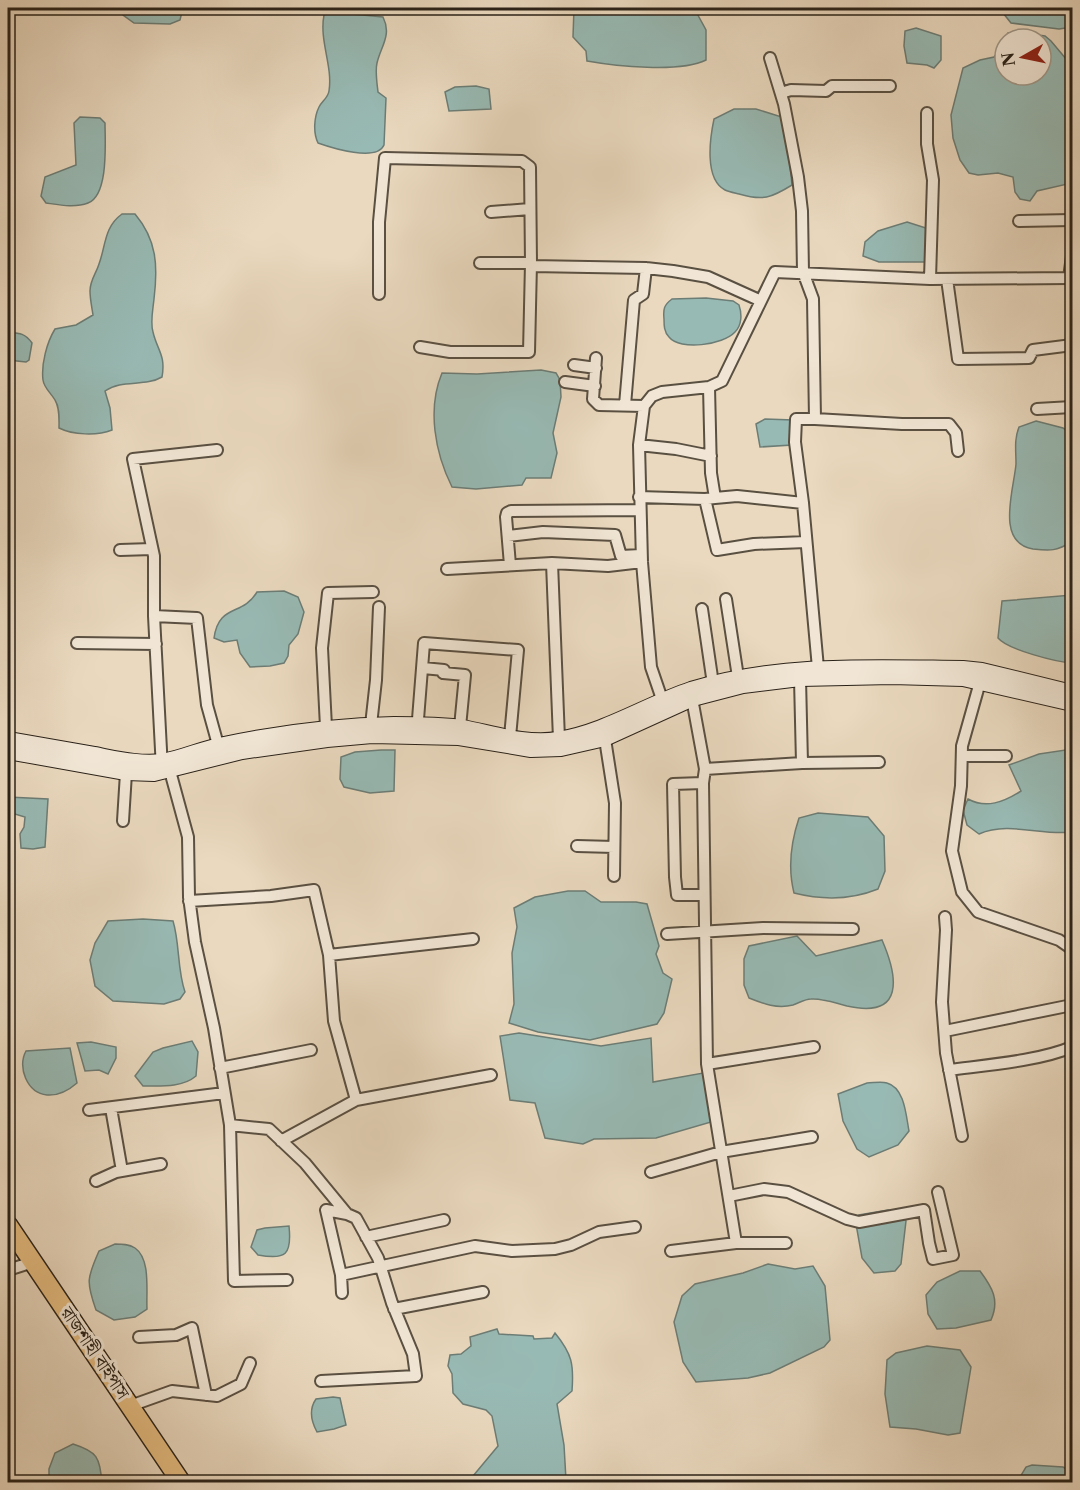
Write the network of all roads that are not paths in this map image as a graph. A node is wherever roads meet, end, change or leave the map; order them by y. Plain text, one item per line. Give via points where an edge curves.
1 (770, 58) dead end
2 (890, 86) dead end
3 (781, 93) junction
4 (927, 113) dead end
5 (530, 209) junction
6 (491, 212) dead end
7 (1072, 220) edge
8 (1019, 221) dead end
9 (1072, 256) edge
10 (480, 263) dead end
11 (531, 265) junction
12 (646, 268) junction
13 (802, 272) junction
14 (930, 279) junction
15 (947, 279) junction
16 (379, 294) dead end
17 (759, 300) junction
18 (1072, 345) edge
19 (420, 347) dead end
20 (574, 365) dead end
21 (565, 382) dead end
22 (595, 386) junction
23 (709, 387) junction
24 (625, 405) junction
25 (644, 406) junction
26 (1072, 407) edge
27 (1036, 409) dead end
28 (814, 419) junction
29 (639, 445) junction
30 (217, 450) dead end
31 (957, 451) dead end
32 (711, 456) junction
33 (639, 497) junction
34 (710, 498) junction
35 (803, 503) junction
36 (639, 510) junction
37 (508, 536) junction
38 (806, 542) junction
39 (152, 549) junction
40 (120, 550) dead end
41 (642, 558) junction
42 (552, 563) junction
43 (510, 565) junction
44 (447, 569) dead end
45 (373, 592) dead end
46 (726, 599) dead end
47 (379, 607) dead end
48 (702, 609) dead end
49 (154, 616) junction
50 (77, 642) dead end
51 (156, 644) junction
52 (423, 668) junction
53 (818, 668) junction
54 (738, 677) junction
55 (800, 679) junction
56 (980, 682) junction
57 (713, 684) junction
58 (1072, 692) edge
59 (692, 694) junction
60 (1072, 705) edge
61 (664, 706) junction
62 (371, 725) junction
63 (460, 727) junction
64 (326, 728) junction
65 (417, 730) junction
66 (510, 737) junction
67 (8, 739) edge
68 (559, 739) junction
69 (605, 739) junction
70 (220, 751) junction
71 (8, 752) edge
72 (962, 756) junction
73 (1006, 756) dead end
74 (879, 762) dead end
75 (802, 763) junction
76 (165, 768) junction
77 (705, 769) junction
78 (126, 773) junction
79 (703, 783) junction
80 (123, 821) dead end
81 (578, 846) dead end
82 (615, 847) junction
83 (614, 876) dead end
84 (704, 896) junction
85 (189, 901) junction
86 (945, 916) dead end
87 (853, 929) dead end
88 (705, 931) junction
89 (667, 934) dead end
90 (473, 939) dead end
91 (1072, 949) edge
92 (329, 955) junction
93 (1072, 1005) edge
94 (945, 1031) junction
95 (814, 1047) dead end
96 (1072, 1047) edge
97 (311, 1050) dead end
98 (707, 1064) junction
99 (220, 1068) junction
100 (949, 1070) junction
101 (491, 1075) dead end
102 (224, 1093) junction
103 (356, 1100) junction
104 (111, 1108) junction
105 (89, 1110) dead end
106 (230, 1125) junction
107 (962, 1136) dead end
108 (812, 1137) dead end
109 (281, 1141) junction
110 (721, 1152) junction
111 (161, 1164) dead end
112 (122, 1171) junction
113 (651, 1172) dead end
114 (96, 1180) dead end
115 (938, 1192) dead end
116 (729, 1196) junction
117 (347, 1214) junction
118 (444, 1221) dead end
119 (8, 1225) edge
120 (635, 1227) dead end
121 (366, 1237) junction
122 (736, 1243) junction
123 (786, 1243) dead end
124 (670, 1251) dead end
125 (33, 1262) junction
126 (380, 1267) junction
127 (8, 1270) edge
128 (341, 1275) junction
129 (288, 1280) dead end
130 (483, 1292) dead end
131 (342, 1293) dead end
132 (394, 1309) junction
133 (140, 1338) dead end
134 (250, 1363) dead end
135 (321, 1381) dead end
136 (206, 1395) junction
137 (130, 1406) junction
138 (182, 1482) edge

1 - 3 street
2 - 3 street
3 - 13 street via 802,211
4 - 14 street via 933,180
5 - 6 street
5 - 11 street
5 - 16 street via 530,167 522,161 385,158 379,222
7 - 8 street
9 - 15 street via 1069,278
10 - 11 street
11 - 12 street
11 - 19 street via 529,352 450,352
12 - 17 street via 708,277
12 - 24 street via 643,294 634,300
13 - 14 street
13 - 17 street via 774,272
13 - 28 street via 813,299
14 - 15 street
15 - 18 street via 958,359 1029,358 1033,350
17 - 23 street via 722,381
20 - 22 street via 596,363
21 - 22 street
22 - 24 street via 593,399 599,405
23 - 25 street via 662,392
23 - 32 street
24 - 25 street
25 - 29 street
26 - 27 street
28 - 31 street via 949,424 956,433
28 - 35 street via 796,419
29 - 32 street
29 - 33 street
30 - 39 street via 134,459
32 - 34 street
33 - 34 street
33 - 36 street
34 - 35 street via 737,496
34 - 38 street via 717,550
35 - 38 street
36 - 37 street via 511,511 506,517
36 - 41 street
37 - 41 street via 543,532 615,536 620,555
37 - 43 street
38 - 53 street
39 - 40 street
39 - 49 street
41 - 42 street via 608,566
41 - 61 street via 651,667
42 - 43 street
42 - 68 street
43 - 44 street
45 - 64 street via 328,593 322,648
46 - 54 street
47 - 62 street
48 - 57 street
49 - 51 street
49 - 70 street via 197,618 207,705
50 - 51 street
51 - 76 street
52 - 63 street via 465,675
52 - 65 street
52 - 66 street via 424,644 518,650
53 - 54 street
53 - 58 street via 963,668
54 - 57 street
55 - 56 street via 892,677
55 - 59 street
55 - 75 street
56 - 60 street
56 - 72 street
57 - 59 street
59 - 61 street
59 - 77 street
61 - 68 street
61 - 69 street
62 - 64 street
62 - 65 street
63 - 65 street
63 - 66 street
64 - 70 street
65 - 69 street via 531,750
65 - 70 street
66 - 68 street via 532,741
67 - 76 street
69 - 82 street via 615,803
70 - 76 street
71 - 78 street
72 - 73 street
72 - 91 street via 952,851 962,892 978,912 1059,940
74 - 75 street
75 - 77 street
76 - 78 street
76 - 85 street via 188,837
77 - 79 street
78 - 80 street
79 - 84 street
79 - 84 street via 673,784 677,895
81 - 82 street
82 - 83 street
84 - 88 street
85 - 92 street via 314,890
85 - 99 street
86 - 94 street
87 - 88 street
88 - 89 street
88 - 98 street
90 - 92 street
92 - 103 street via 334,1021
93 - 94 street
94 - 100 street
95 - 98 street
96 - 100 street via 1067,1051
97 - 99 street
98 - 110 street
99 - 102 street
100 - 107 street
101 - 103 street
102 - 104 street
102 - 106 street
103 - 109 street
104 - 105 street
104 - 112 street
106 - 109 street via 269,1129
106 - 129 street via 234,1281
108 - 110 street
109 - 117 street
110 - 113 street
110 - 116 street
111 - 112 street
112 - 114 street
115 - 116 street via 953,1255 933,1259 924,1210 859,1222 788,1192 764,1189
116 - 122 street
117 - 121 street via 356,1218
117 - 128 street via 326,1210
118 - 121 street
119 - 125 highway, রাজশাহী বাইপাস
120 - 126 street via 599,1232 555,1249 512,1251 475,1246
121 - 126 street
122 - 123 street
122 - 124 street
125 - 127 street
125 - 137 highway, রাজশাহী বাইপাস
126 - 128 street
126 - 132 street
128 - 131 street
130 - 132 street
132 - 135 street via 413,1354 416,1376
133 - 136 street via 176,1335 192,1328
134 - 136 street via 241,1384 217,1396
136 - 137 street via 172,1392
137 - 138 highway, রাজশাহী বাইপাস

